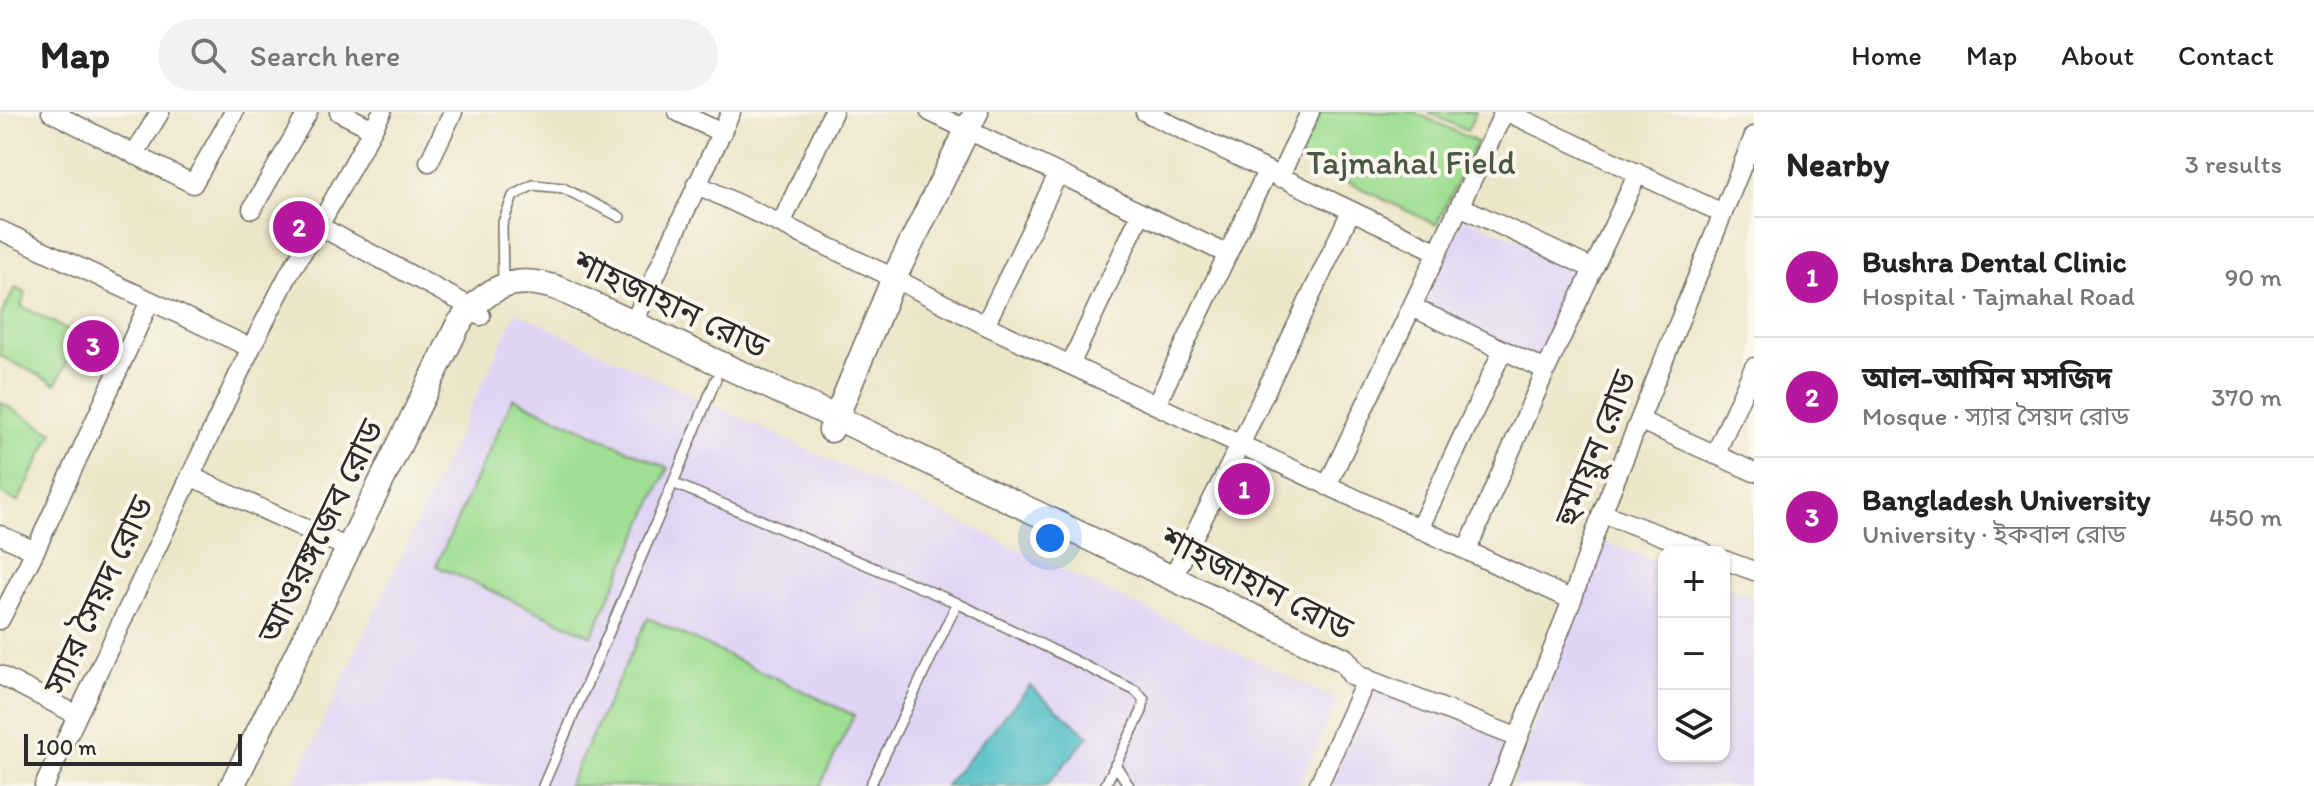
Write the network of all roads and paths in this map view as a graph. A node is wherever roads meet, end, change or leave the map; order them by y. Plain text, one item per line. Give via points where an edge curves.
1 (51, 112) edge
2 (160, 112) edge
3 (234, 112) edge
4 (308, 112) edge
5 (339, 112) edge
6 (382, 112) edge
7 (453, 112) edge
8 (678, 112) edge
9 (731, 112) edge
10 (833, 112) edge
11 (930, 112) edge
12 (1145, 112) edge
13 (1310, 112) edge
14 (1506, 112) edge
15 (79, 118) edge
16 (971, 121) edge
17 (373, 129) junction
18 (722, 133) junction
19 (1754, 136) edge
20 (134, 155) junction
21 (429, 162) dead end
22 (1638, 173) junction
23 (1058, 174) junction
24 (1273, 174) junction
25 (696, 184) junction
26 (1460, 206) junction
27 (252, 209) dead end
28 (1351, 211) junction
29 (1141, 213) junction
30 (1722, 213) junction
31 (620, 217) dead end
32 (781, 224) junction
33 (319, 226) junction
34 (0, 230) edge
35 (1438, 252) junction
36 (1227, 254) junction
37 (1593, 269) junction
38 (894, 278) junction
39 (503, 285) junction
40 (150, 301) junction
41 (1412, 307) junction
42 (476, 312) junction
43 (633, 324) junction
44 (985, 325) junction
45 (251, 348) junction
46 (1503, 350) junction
47 (1070, 365) junction
48 (1754, 367) edge
49 (1546, 370) junction
50 (716, 379) junction
51 (1156, 405) junction
52 (1641, 421) junction
53 (833, 425) junction
54 (1240, 445) junction
55 (1715, 455) junction
56 (1754, 472) edge
57 (190, 476) junction
58 (673, 483) junction
59 (1327, 486) junction
60 (1602, 513) junction
61 (1419, 529) junction
62 (0, 535) edge
63 (1688, 546) edge
64 (350, 549) junction
65 (1467, 550) junction
66 (35, 551) junction
67 (1730, 562) edge
68 (1754, 571) edge
69 (1173, 577) junction
70 (1572, 600) junction
71 (957, 603) junction
72 (0, 620) edge
73 (0, 675) edge
74 (1360, 676) junction
75 (292, 678) junction
76 (77, 715) junction
77 (1519, 738) junction
78 (1115, 764) junction
79 (44, 786) edge
80 (232, 786) edge
81 (245, 786) edge
82 (543, 786) edge
83 (870, 786) edge
84 (1105, 786) edge
85 (1129, 786) edge
86 (1318, 786) edge
87 (1499, 786) edge

1 - 15 street
2 - 20 street
3 - 20 street via 193,184
4 - 27 street
5 - 17 street
6 - 17 street, স্যার সৈয়দ রোড
7 - 21 street
8 - 18 street
9 - 18 street
10 - 32 street
11 - 16 street
12 - 24 street
13 - 24 street
14 - 22 street
14 - 26 street
15 - 20 street
16 - 23 street
16 - 38 street
17 - 33 street, স্যার সৈয়দ রোড
18 - 25 street
19 - 30 street, হুমায়ুন রোড
22 - 30 street
22 - 37 street
23 - 29 street
23 - 44 street
24 - 28 street
24 - 36 street
25 - 32 street
25 - 43 street
26 - 35 street
26 - 37 street
28 - 35 street
28 - 54 street
29 - 36 street
29 - 47 street
30 - 52 street, হুমায়ুন রোড
31 - 39 lane via 563,188 533,185 513,196 502,225
32 - 38 street
33 - 42 street
33 - 45 street, স্যার সৈয়দ রোড
34 - 40 street
35 - 41 street
36 - 51 street
37 - 49 street
38 - 44 street
38 - 53 street
39 - 42 street
39 - 43 street, শাহজাহান রোড via 547,284
40 - 45 street
40 - 66 street
41 - 46 street
41 - 59 street
42 - 50 street, শাহজাহান রোড via 507,298 544,297
42 - 64 street, আওরঙ্গজেব রোড via 458,325
42 - 75 street, আওরঙ্গজেব রোড
43 - 53 street, শাহজাহান রোড
44 - 47 street
45 - 57 street, স্যার সৈয়দ রোড
46 - 49 street
46 - 61 street
47 - 51 street
48 - 55 street
49 - 65 street
50 - 53 street, শাহজাহান রোড
50 - 58 lane
51 - 54 street
52 - 55 street
52 - 60 street, হুমায়ুন রোড
53 - 69 street, শাহজাহান রোড
53 - 74 street, শাহজাহান রোড via 1337,673
54 - 59 street
54 - 69 street
55 - 56 street
57 - 64 street, স্যার সৈয়দ রোড
57 - 76 street, স্যার সৈয়দ রোড
58 - 71 lane
58 - 82 lane
59 - 61 street
60 - 63 street
60 - 70 street, হুমায়ুন রোড
61 - 65 street
62 - 66 street
64 - 75 street, আওরঙ্গজেব রোড
65 - 70 street
66 - 72 street
67 - 68 street
69 - 74 street, শাহজাহান রোড via 1344,660
70 - 77 street, হুমায়ুন রোড
71 - 78 lane via 1136,691 1144,700 1142,711
71 - 83 lane
73 - 76 street
74 - 77 street
74 - 86 street
75 - 80 street, আওরঙ্গজেব রোড
75 - 81 street, আওরঙ্গজেব রোড
76 - 79 street, স্যার সৈয়দ রোড
77 - 87 street, হুমায়ুন রোড
78 - 84 lane
78 - 85 lane

